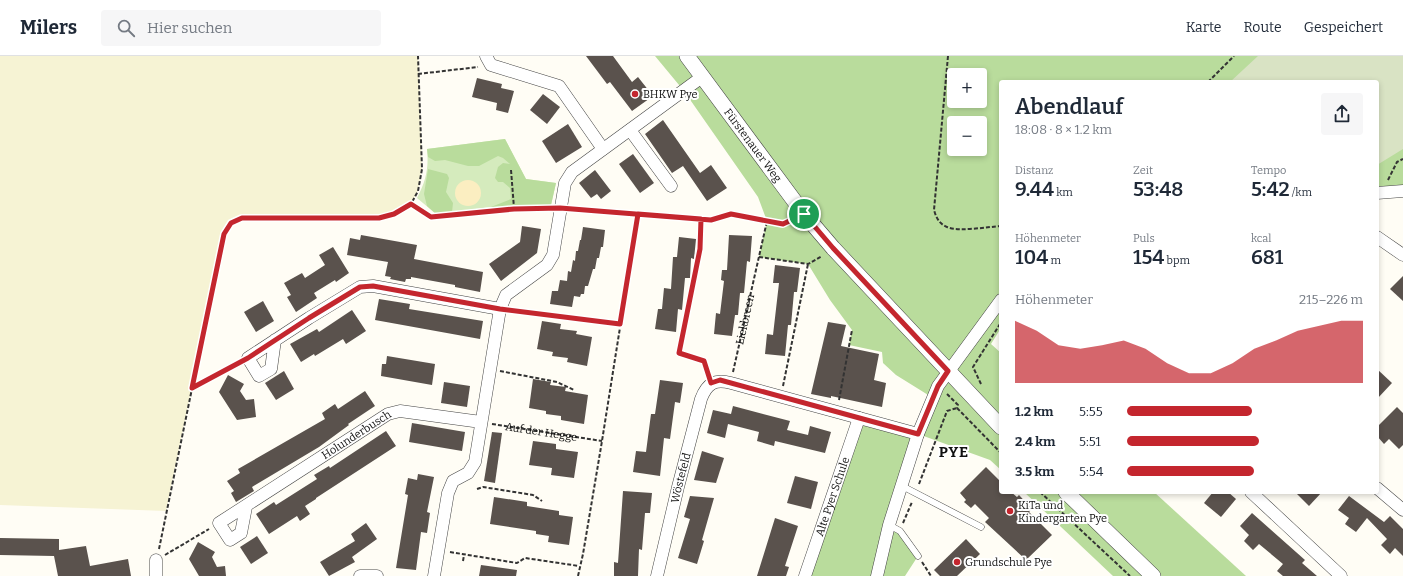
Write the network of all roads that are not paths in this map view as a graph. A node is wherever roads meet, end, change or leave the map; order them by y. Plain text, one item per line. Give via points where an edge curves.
1 (687, 56) edge
2 (488, 60) edge
3 (702, 77) junction
4 (630, 130) junction
5 (603, 149) junction
6 (670, 186) dead end
7 (1403, 191) edge
8 (1380, 193) edge
9 (1379, 239) edge
10 (1403, 255) edge
11 (999, 303) edge
12 (500, 309) junction
13 (275, 340) junction
14 (948, 371) junction
15 (859, 418) junction
16 (481, 422) junction
17 (999, 425) edge
18 (918, 434) junction
19 (902, 486) junction
20 (1379, 490) edge
21 (1068, 494) edge
22 (1253, 494) edge
23 (246, 507) junction
24 (1403, 510) edge
25 (981, 527) dead end
26 (894, 528) junction
27 (918, 556) road end
28 (156, 560) road end
29 (156, 576) edge
30 (360, 576) edge
31 (377, 576) edge
32 (434, 576) edge
33 (657, 576) edge
34 (805, 576) edge
35 (876, 576) edge
36 (1153, 576) edge
37 (1341, 576) edge

1 - 3 street, Fürstenauer Weg
2 - 5 street via 559,86
3 - 4 street
3 - 14 street, Fürstenauer Weg via 804,214
4 - 5 street
4 - 6 street
5 - 12 street via 572,172 565,183 553,255 547,265 506,295
7 - 8 street
9 - 10 street
11 - 14 street
12 - 13 street via 373,286 360,287
12 - 16 street
13 - 13 street via 248,358 259,376 271,369
14 - 17 street, Fürstenauer Weg
14 - 18 street via 938,386
15 - 18 street
15 - 33 street, Wöstefeld via 720,380 711,383 704,390 701,399
15 - 34 street, Alte Pyer Schule
16 - 23 street, Holunderbusch via 400,411 388,414
16 - 32 street via 475,462 468,473 453,482 448,493
18 - 19 street
19 - 25 lane
19 - 26 street
20 - 24 street
21 - 36 street
22 - 37 street
23 - 23 street, Holunderbusch via 219,523 230,540 241,533
26 - 27 lane
26 - 35 street
28 - 29 street
30 - 31 street

